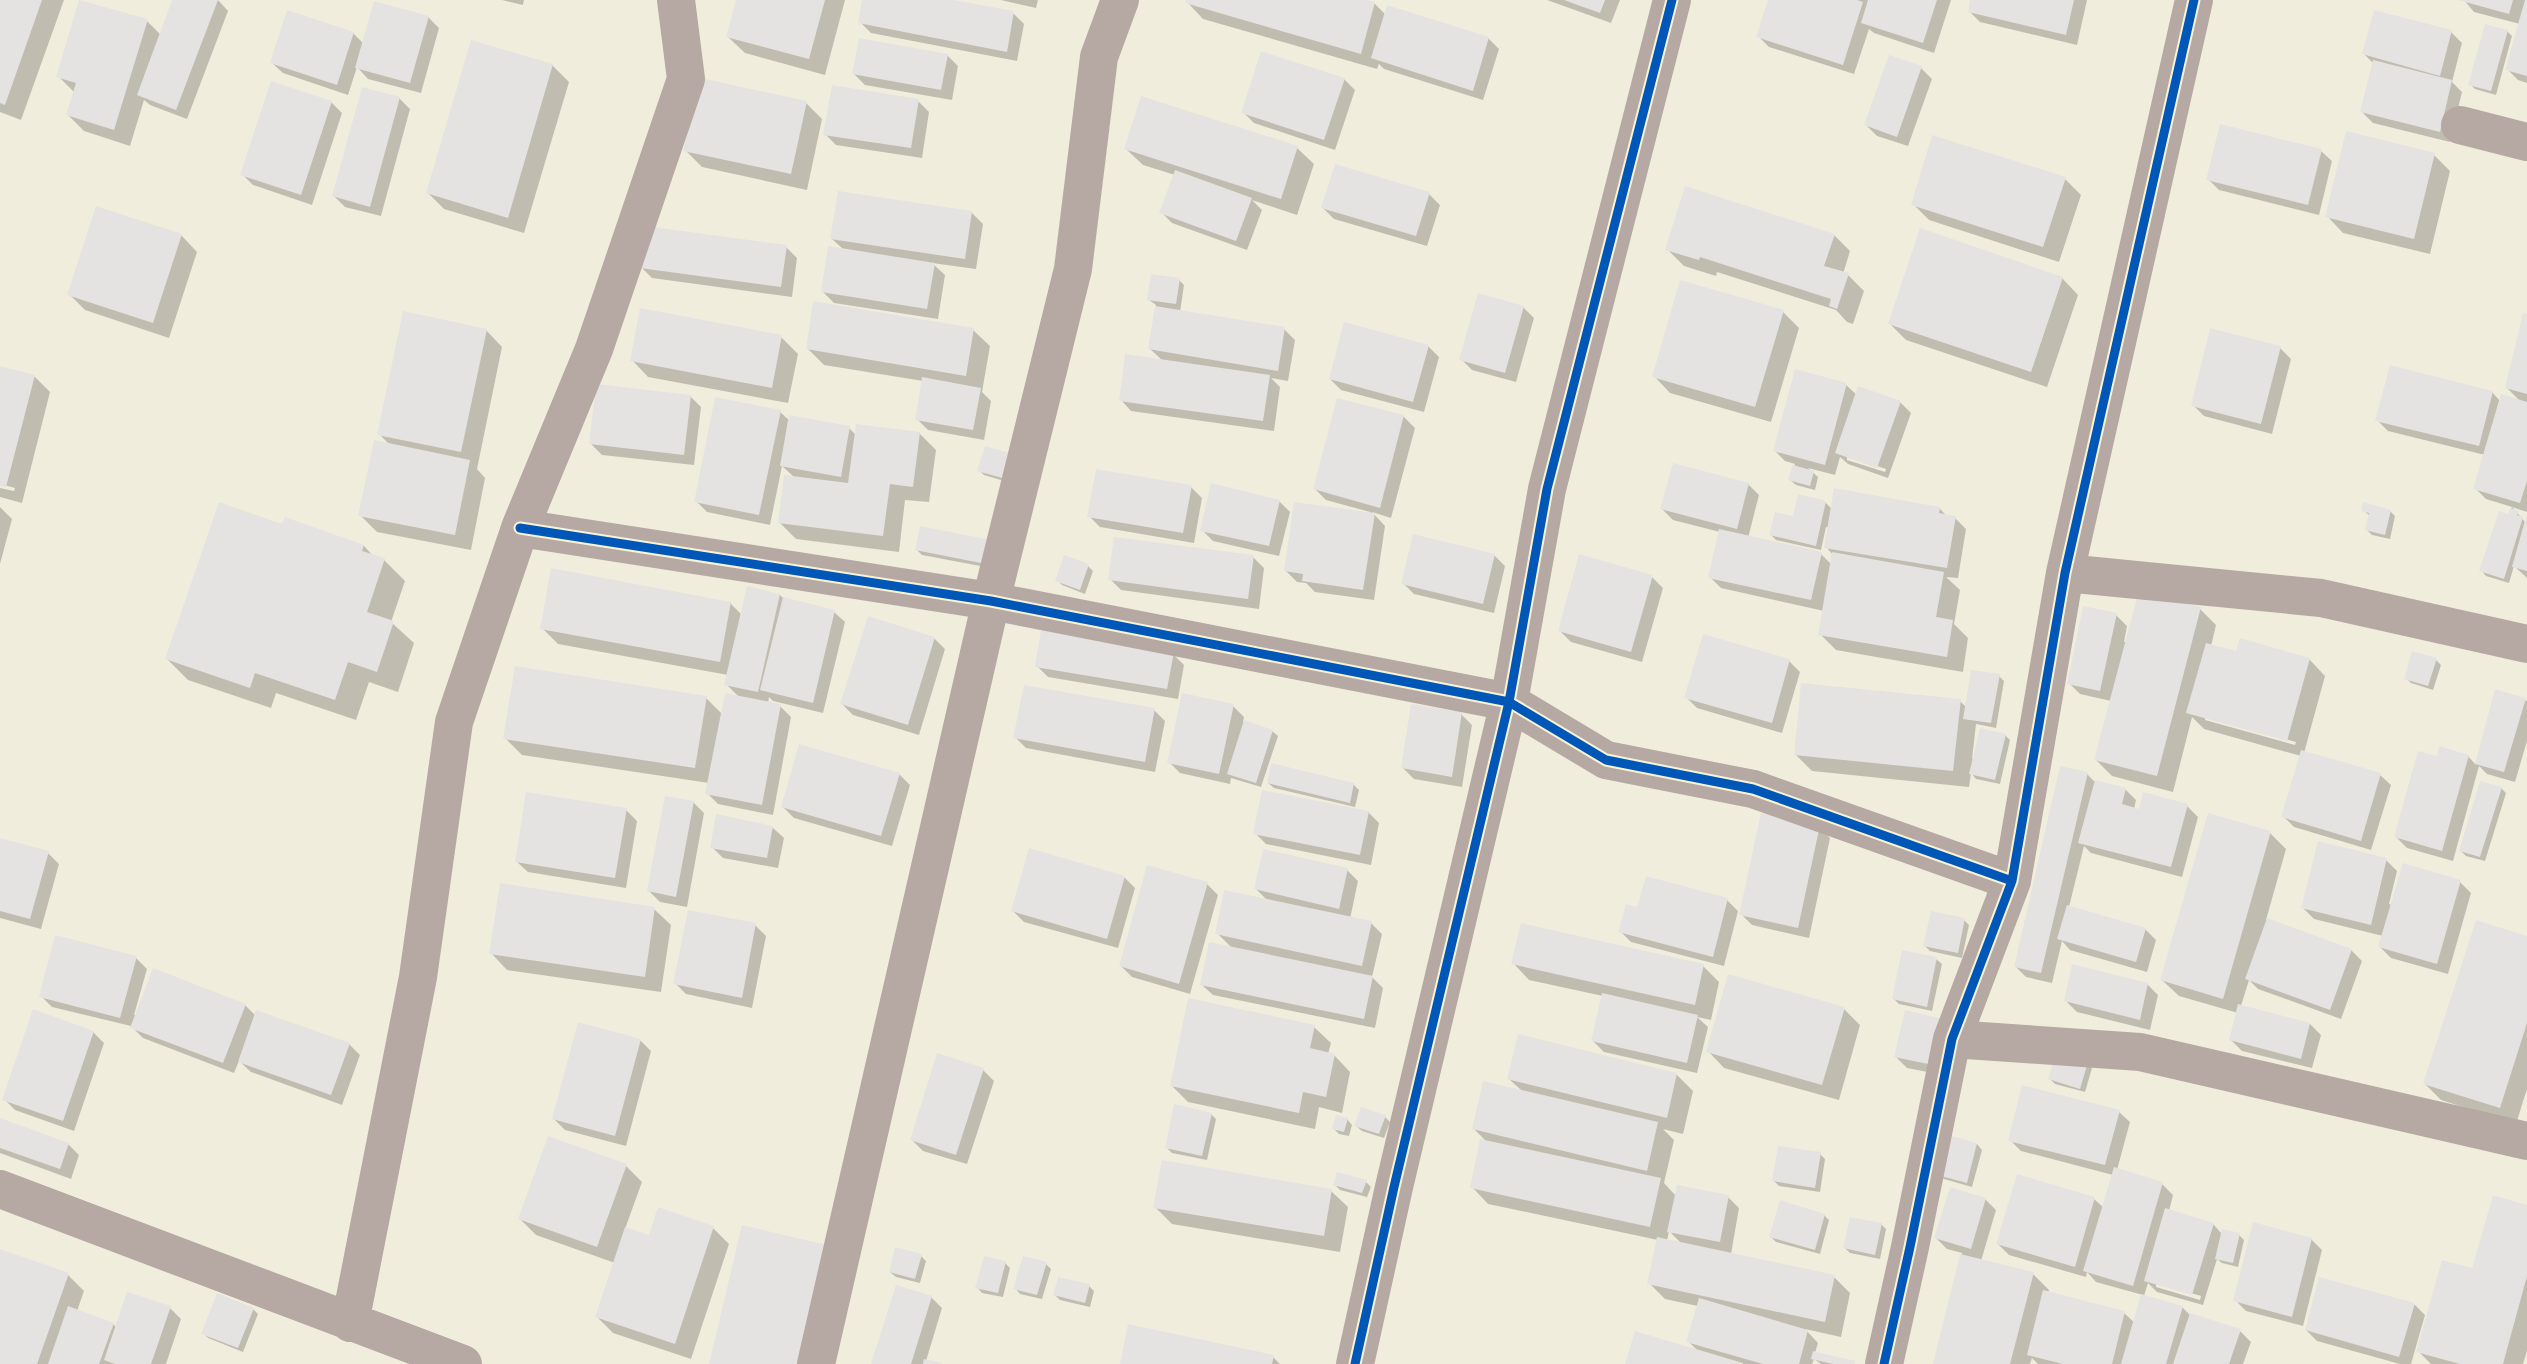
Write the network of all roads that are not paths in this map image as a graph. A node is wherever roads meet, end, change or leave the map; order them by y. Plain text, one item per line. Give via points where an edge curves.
1 (676, 0) edge
2 (1120, 0) edge
3 (1672, 0) edge
4 (2194, 0) edge
5 (2460, 124) dead end
6 (2527, 142) edge
7 (520, 528) junction
8 (2065, 573) junction
9 (991, 601) junction
10 (2527, 644) edge
11 (1508, 702) junction
12 (2012, 881) junction
13 (1952, 1039) junction
14 (2527, 1141) edge
15 (0, 1189) edge
16 (350, 1323) junction
17 (463, 1364) edge
18 (816, 1364) edge
19 (1355, 1364) edge
20 (1884, 1364) edge

1 - 7 street via 686,79 594,349
2 - 9 street via 1099,57 1073,269
3 - 11 street via 1548,489
4 - 8 street
5 - 6 street
7 - 9 street
7 - 16 street via 454,722 418,977
8 - 10 street via 2321,598
8 - 12 street
9 - 11 street
9 - 18 street
11 - 12 street via 1606,760 1753,789
11 - 19 street
12 - 13 street
13 - 14 street via 2140,1052
13 - 20 street
15 - 16 street
16 - 17 street

